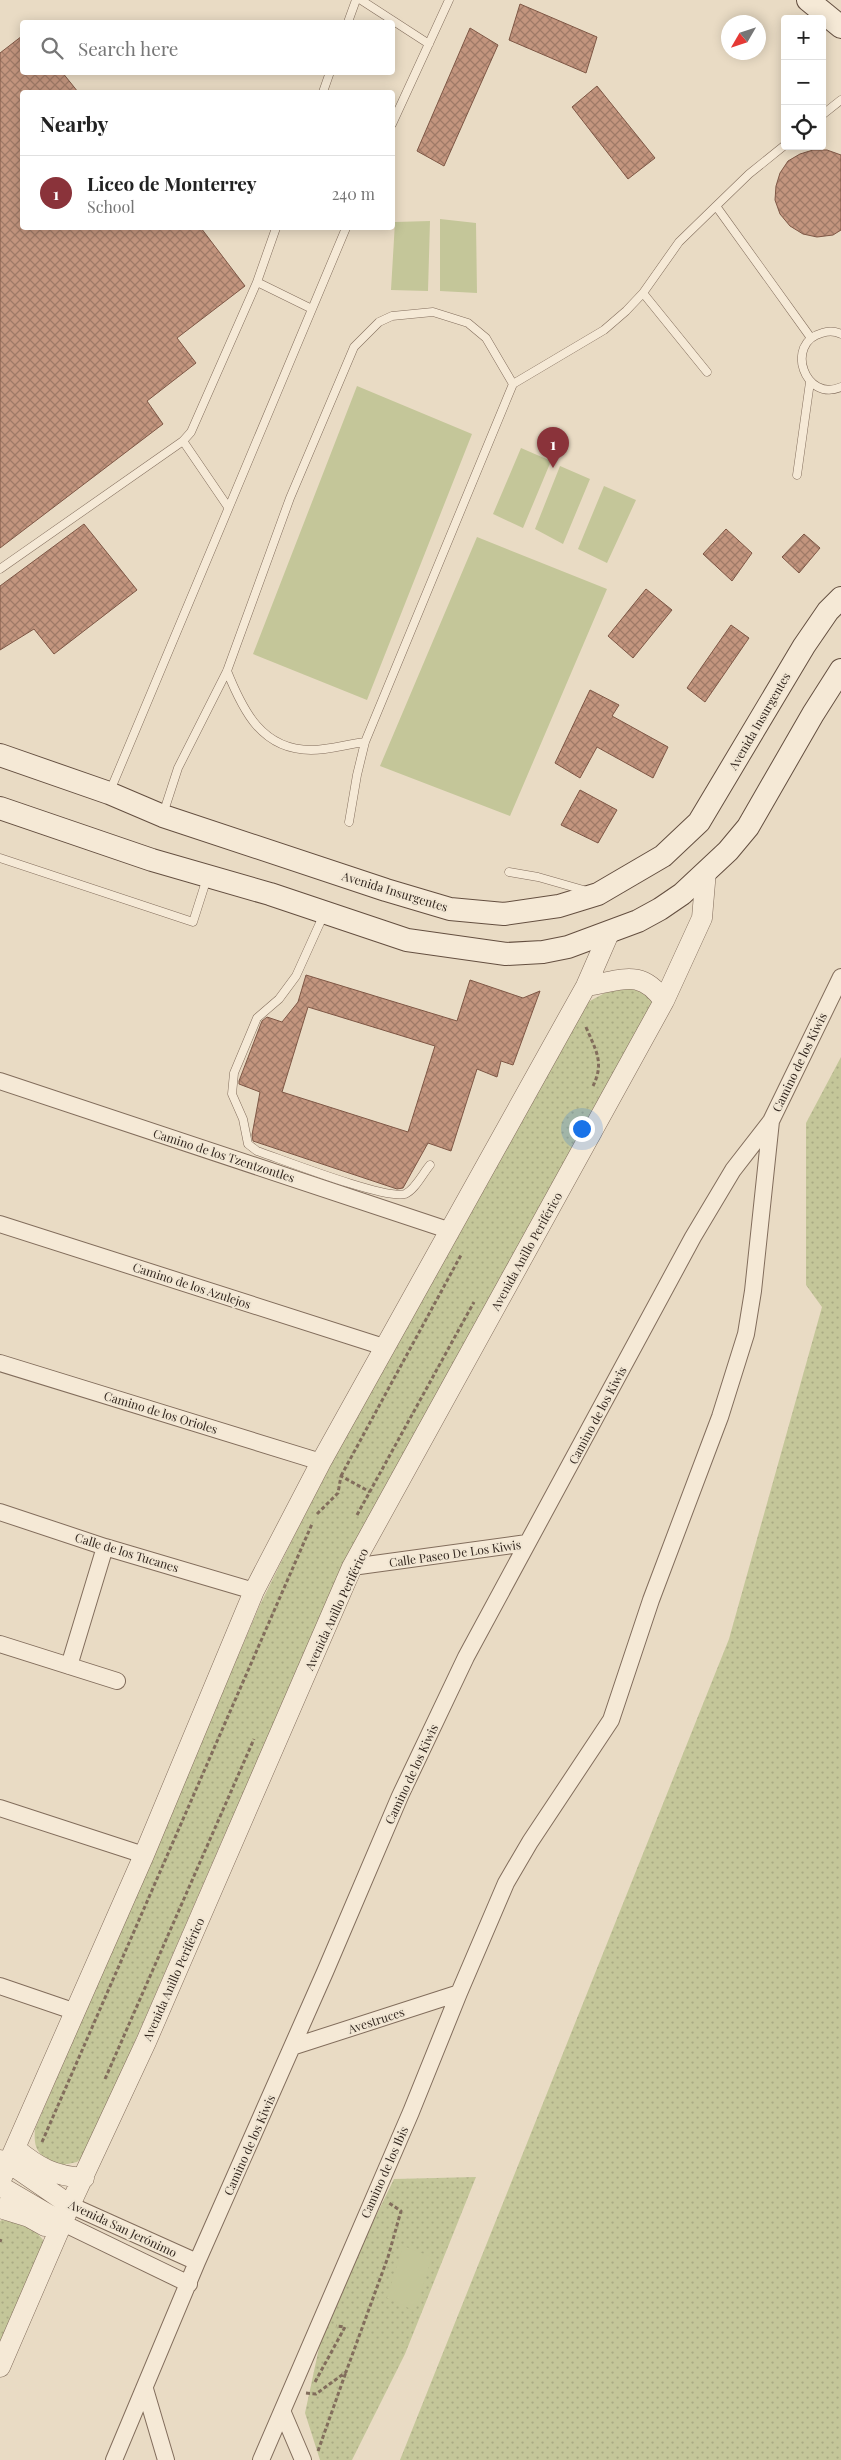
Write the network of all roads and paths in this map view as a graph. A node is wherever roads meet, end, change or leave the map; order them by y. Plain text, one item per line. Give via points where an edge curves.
1 (356, 0) edge
2 (361, 0) edge
3 (449, 0) edge
4 (808, 0) edge
5 (349, 20) edge
6 (392, 20) edge
7 (395, 22) edge
8 (841, 27) edge
9 (429, 44) junction
10 (329, 75) edge
11 (324, 90) edge
12 (841, 100) edge
13 (826, 112) edge
14 (395, 118) edge
15 (781, 148) edge
16 (716, 206) junction
17 (275, 230) edge
18 (345, 230) edge
19 (257, 282) junction
20 (643, 293) junction
21 (312, 308) junction
22 (841, 334) edge
23 (811, 338) junction
24 (707, 372) dead end
25 (810, 382) junction
26 (513, 384) junction
27 (841, 387) edge
28 (183, 441) junction
29 (797, 475) dead end
30 (228, 508) junction
31 (0, 569) edge
32 (841, 598) edge
33 (841, 670) edge
34 (227, 671) junction
35 (365, 742) junction
36 (0, 755) edge
37 (109, 792) junction
38 (0, 808) edge
39 (163, 816) junction
40 (349, 822) dead end
41 (0, 858) edge
42 (706, 870) junction
43 (509, 872) dead end
44 (208, 876) junction
45 (598, 894) junction
46 (325, 912) junction
47 (610, 932) junction
48 (841, 977) edge
49 (586, 986) junction
50 (664, 1000) junction
51 (0, 1081) edge
52 (771, 1121) junction
53 (430, 1165) dead end
54 (0, 1224) edge
55 (448, 1230) junction
56 (384, 1346) junction
57 (0, 1363) edge
58 (321, 1462) junction
59 (388, 1502) junction
60 (0, 1512) edge
61 (528, 1543) junction
62 (105, 1546) junction
63 (352, 1567) junction
64 (254, 1591) junction
65 (0, 1644) edge
66 (70, 1666) junction
67 (117, 1680) dead end
68 (0, 1808) edge
69 (144, 1855) junction
70 (506, 1884) joint
71 (0, 1986) edge
72 (459, 1993) junction
73 (76, 2012) junction
74 (292, 2047) junction
75 (42, 2142) dead end
76 (9, 2157) edge
77 (84, 2178) junction
78 (0, 2184) edge
79 (384, 2199) dead end
80 (0, 2208) edge
81 (64, 2221) junction
82 (197, 2262) junction
83 (189, 2284) junction
84 (337, 2316) dead end
85 (335, 2326) dead end
86 (0, 2367) edge
87 (346, 2372) junction
88 (145, 2389) junction
89 (291, 2390) junction
90 (283, 2413) junction
91 (114, 2460) edge
92 (166, 2460) edge
93 (261, 2460) edge
94 (303, 2460) edge
95 (314, 2460) edge

1 - 5 lane
2 - 6 lane
3 - 9 lane
4 - 8 main road
7 - 9 lane
9 - 14 lane
10 - 11 lane
12 - 13 lane
15 - 16 lane
16 - 20 lane via 679,242
16 - 23 lane
17 - 19 lane
18 - 21 lane
19 - 21 lane
19 - 28 lane via 191,432
20 - 24 lane
20 - 26 lane via 604,330
21 - 30 lane
22 - 23 lane via 828,331
23 - 25 lane via 805,345 801,364
25 - 27 lane via 828,389
25 - 29 lane
26 - 34 lane via 486,338 468,323 454,317 433,312 392,316 379,322 361,338 354,347 298,480
26 - 35 lane
28 - 30 lane
28 - 31 lane
30 - 37 lane
32 - 45 main road, Avenida Insurgentes via 804,646 699,822 663,856
33 - 42 main road via 748,827
34 - 35 lane via 245,712 272,740 291,748 312,750
34 - 39 lane via 178,768
35 - 40 lane
36 - 37 main road, Avenida Insurgentes
37 - 39 main road, Avenida Insurgentes
38 - 44 main road
39 - 45 main road, Avenida Insurgentes via 450,909 504,914 559,906
41 - 44 lane via 193,922
42 - 47 main road via 682,894 660,909
42 - 50 street, Avenida Anillo Periférico via 702,918
43 - 45 lane
44 - 46 main road
46 - 47 main road via 407,940 506,954 568,948
46 - 53 lane via 296,976 279,999 256,1018 234,1073 232,1094 243,1119 248,1144 257,1151 392,1194 411,1190
47 - 49 street
48 - 52 street, Camino de los Kiwis
49 - 50 street via 633,978 649,984
49 - 55 street
50 - 59 street, Avenida Anillo Periférico
51 - 55 street, Camino de los Tzentzontles
52 - 61 street, Camino de los Kiwis via 734,1170 694,1237
52 - 70 street, Camino de los Kiwis via 753,1292 746,1334 725,1402 651,1600 611,1720
54 - 56 street, Camino de los Azulejos
55 - 56 street
56 - 58 street
57 - 58 street, Camino de los Orioles
58 - 64 street
59 - 63 street, Avenida Anillo Periférico
59 - 75 path via 342,1476 338,1493 317,1514
60 - 62 street, Calle de los Tucanes
61 - 63 street, Calle Paseo De Los Kiwis
61 - 74 street, Camino de los Kiwis via 466,1657 400,1796
62 - 64 street, Calle de los Tucanes
62 - 66 street
63 - 77 street, Avenida Anillo Periférico
64 - 69 street
65 - 66 street
66 - 67 street
68 - 69 street
69 - 73 street
70 - 72 street, Camino de los Ibis
71 - 73 street
72 - 74 street, Avestruces
72 - 89 street, Camino de los Ibis
73 - 76 street
74 - 82 street, Camino de los Kiwis
76 - 77 street via 50,2172
76 - 78 street
76 - 81 street, Avenida San Jerónimo
77 - 81 street, Avenida Anillo Periférico
78 - 81 street, Avenida San Jerónimo
79 - 87 path via 401,2211 388,2257
80 - 81 street via 29,2217
81 - 82 street, Avenida San Jerónimo
81 - 83 street, Avenida San Jerónimo
81 - 86 street, Avenida Anillo Periférico
82 - 83 street, Camino de los Kiwis
83 - 88 street, Camino de los Kiwis
84 - 85 path
87 - 89 path via 316,2394
87 - 95 path
88 - 91 street, Camino de los Kiwis
88 - 92 street
89 - 90 street, Camino de los Ibis
90 - 93 street, Camino de los Ibis
90 - 94 street

